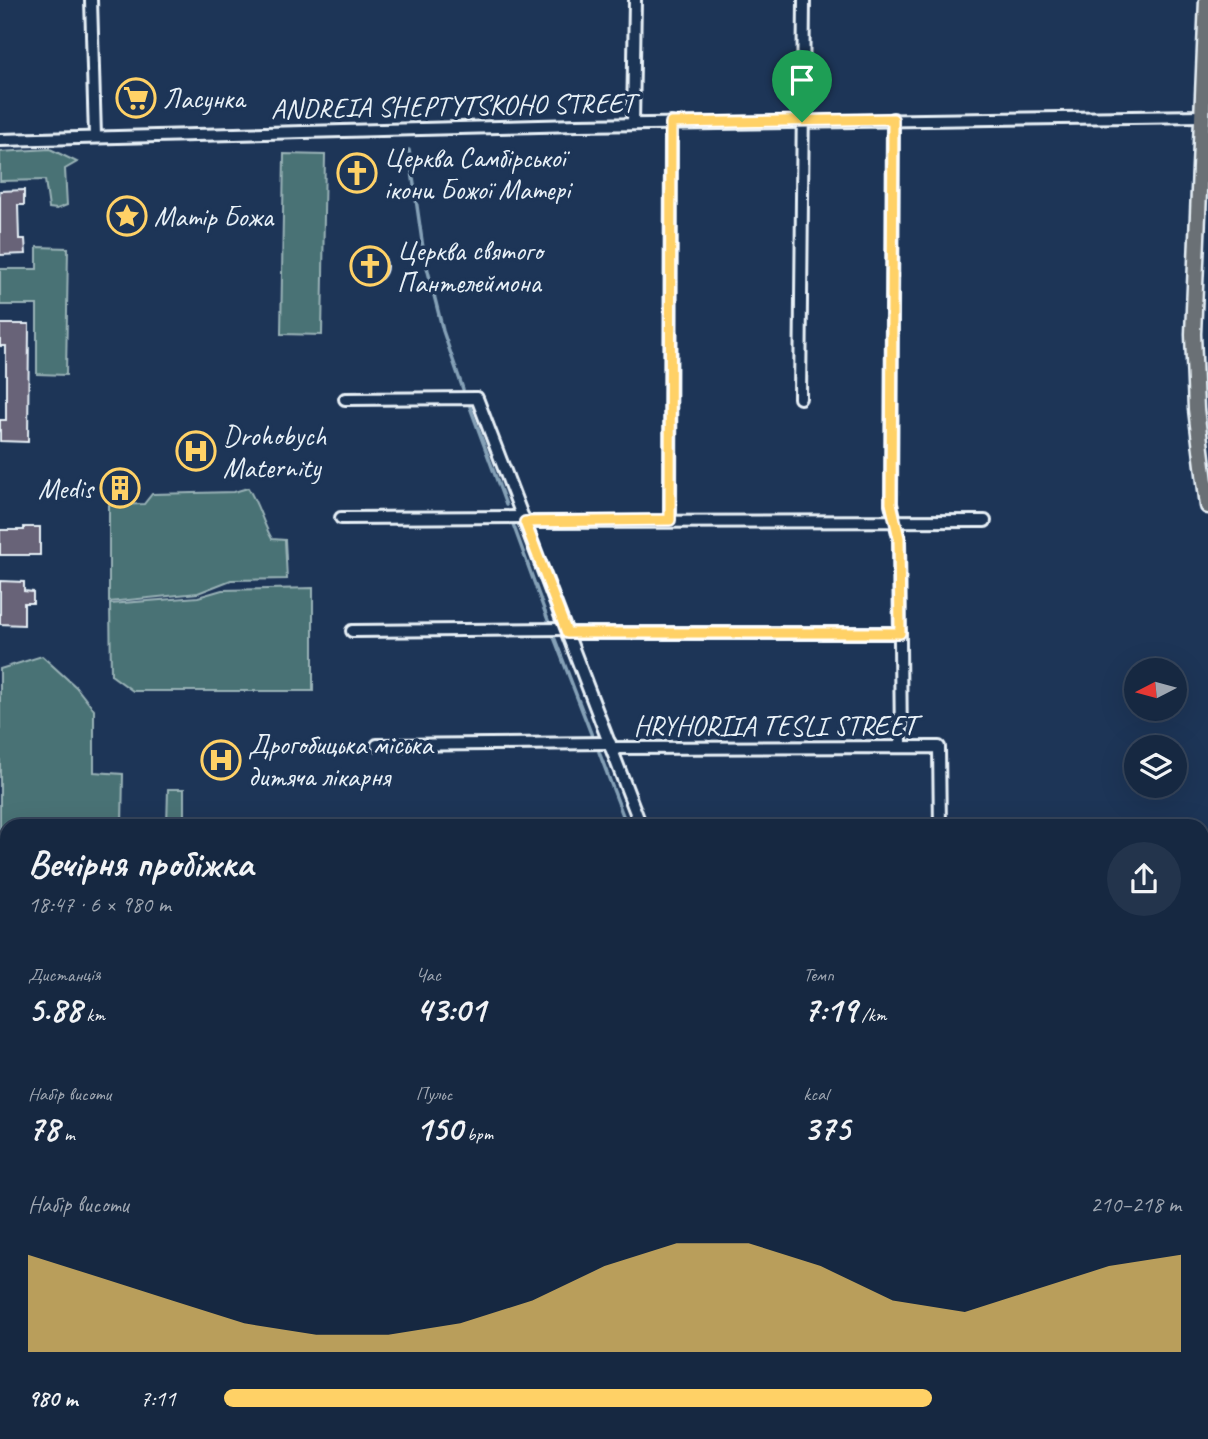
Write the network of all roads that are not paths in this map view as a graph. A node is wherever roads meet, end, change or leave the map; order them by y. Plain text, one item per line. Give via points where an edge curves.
1 (91, 0) edge
2 (635, 0) edge
3 (804, 0) edge
4 (1207, 0) edge
5 (1202, 116) junction
6 (893, 119) junction
7 (802, 122) junction
8 (671, 123) junction
9 (633, 124) junction
10 (95, 136) junction
11 (0, 140) edge
12 (800, 398) dead end
13 (345, 399) dead end
14 (1208, 506) edge
15 (341, 518) dead end
16 (524, 520) junction
17 (670, 520) junction
18 (895, 521) junction
19 (985, 522) dead end
20 (352, 631) dead end
21 (567, 631) junction
22 (900, 633) junction
23 (377, 745) dead end
24 (610, 746) junction
25 (901, 746) junction
26 (638, 819) edge
27 (940, 819) edge

1 - 10 street
2 - 9 street
3 - 7 street
4 - 5 main road
5 - 6 street, ANDREIA SHEPTYTSKOHO STREET
5 - 14 main road via 1193,346
6 - 7 street, ANDREIA SHEPTYTSKOHO STREET
6 - 18 street via 891,503
7 - 8 street, ANDREIA SHEPTYTSKOHO STREET
7 - 12 street
8 - 9 street, ANDREIA SHEPTYTSKOHO STREET
8 - 17 street
9 - 10 street, ANDREIA SHEPTYTSKOHO STREET
10 - 11 street, ANDREIA SHEPTYTSKOHO STREET
13 - 16 street via 477,398
15 - 16 street
16 - 17 street
16 - 21 street
17 - 18 street
18 - 19 street
18 - 22 street
20 - 21 street
21 - 22 street
21 - 24 street
22 - 25 street
23 - 24 street, HRYHORIIA TESLI STREET
24 - 25 street, HRYHORIIA TESLI STREET
24 - 26 street
25 - 27 street, HRYHORIIA TESLI STREET via 939,747

